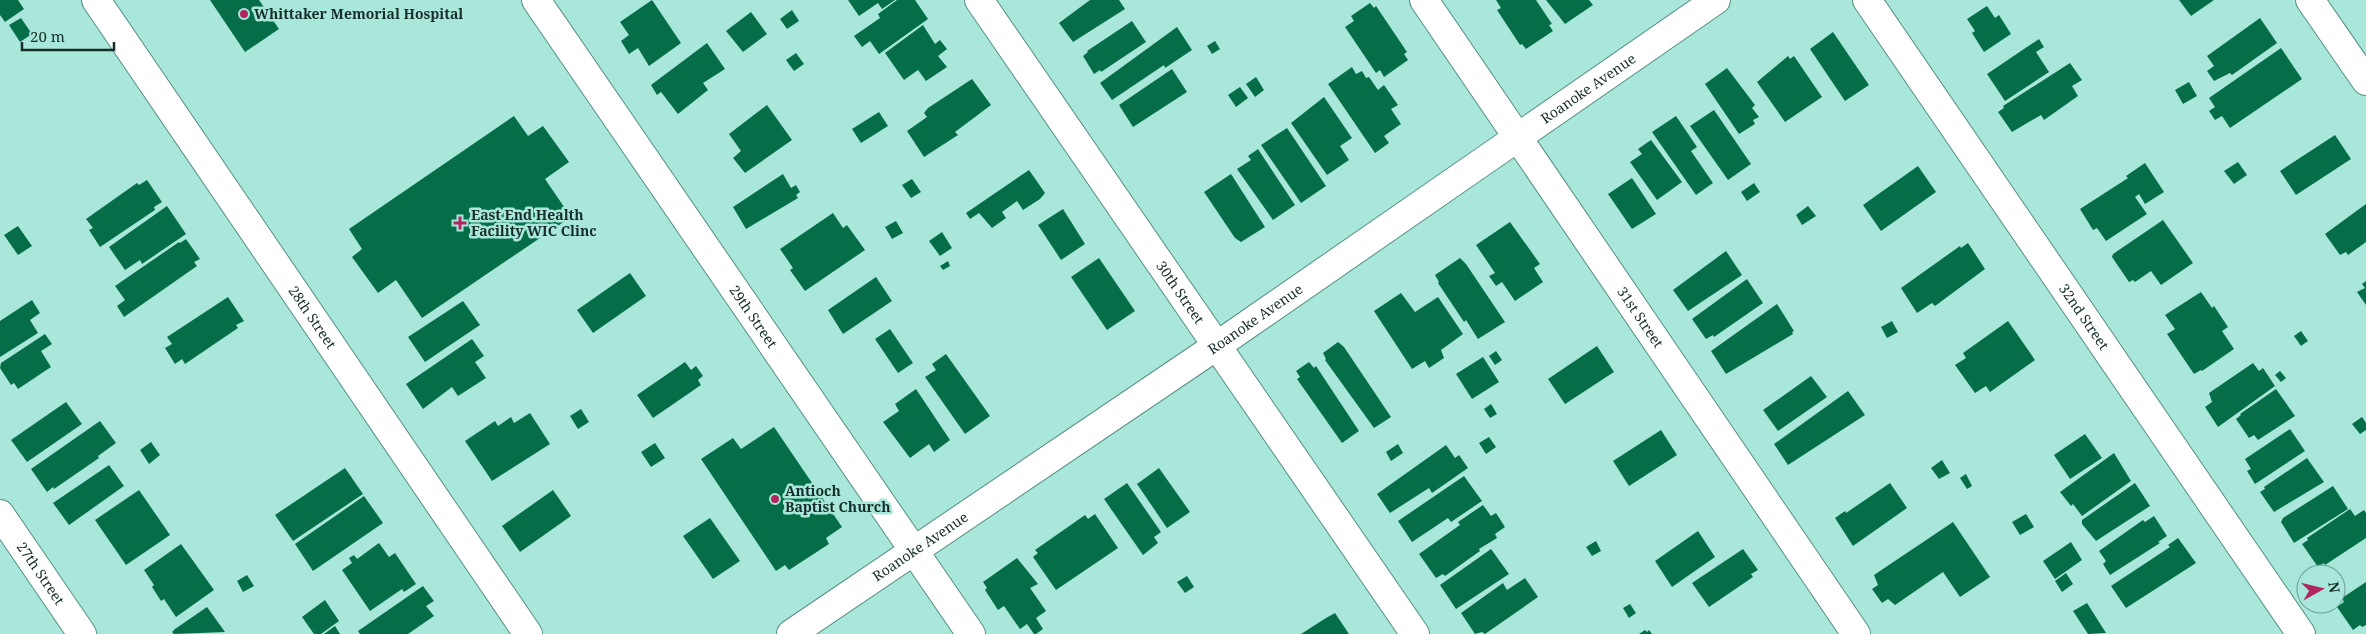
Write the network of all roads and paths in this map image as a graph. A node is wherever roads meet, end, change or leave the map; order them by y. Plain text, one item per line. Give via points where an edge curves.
1 (96, 0) edge
2 (536, 0) edge
3 (978, 0) edge
4 (1424, 0) edge
5 (1716, 0) edge
6 (1867, 0) edge
7 (2310, 0) edge
8 (2366, 82) edge
9 (1519, 138) junction
10 (1218, 345) junction
11 (0, 514) edge
12 (913, 550) junction
13 (82, 634) edge
14 (528, 634) edge
15 (791, 634) edge
16 (970, 634) edge
17 (1415, 634) edge
18 (1856, 634) edge
19 (2301, 634) edge

1 - 14 street, 28th Street
2 - 12 street, 29th Street
3 - 10 street, 30th Street
4 - 9 street, 31st Street
5 - 9 street, Roanoke Avenue
6 - 19 street, 32nd Street
7 - 8 street
9 - 10 street, Roanoke Avenue
9 - 18 street, 31st Street
10 - 12 street, Roanoke Avenue
10 - 17 street, 30th Street
11 - 13 street, 27th Street
12 - 15 street, Roanoke Avenue
12 - 16 street, 29th Street

